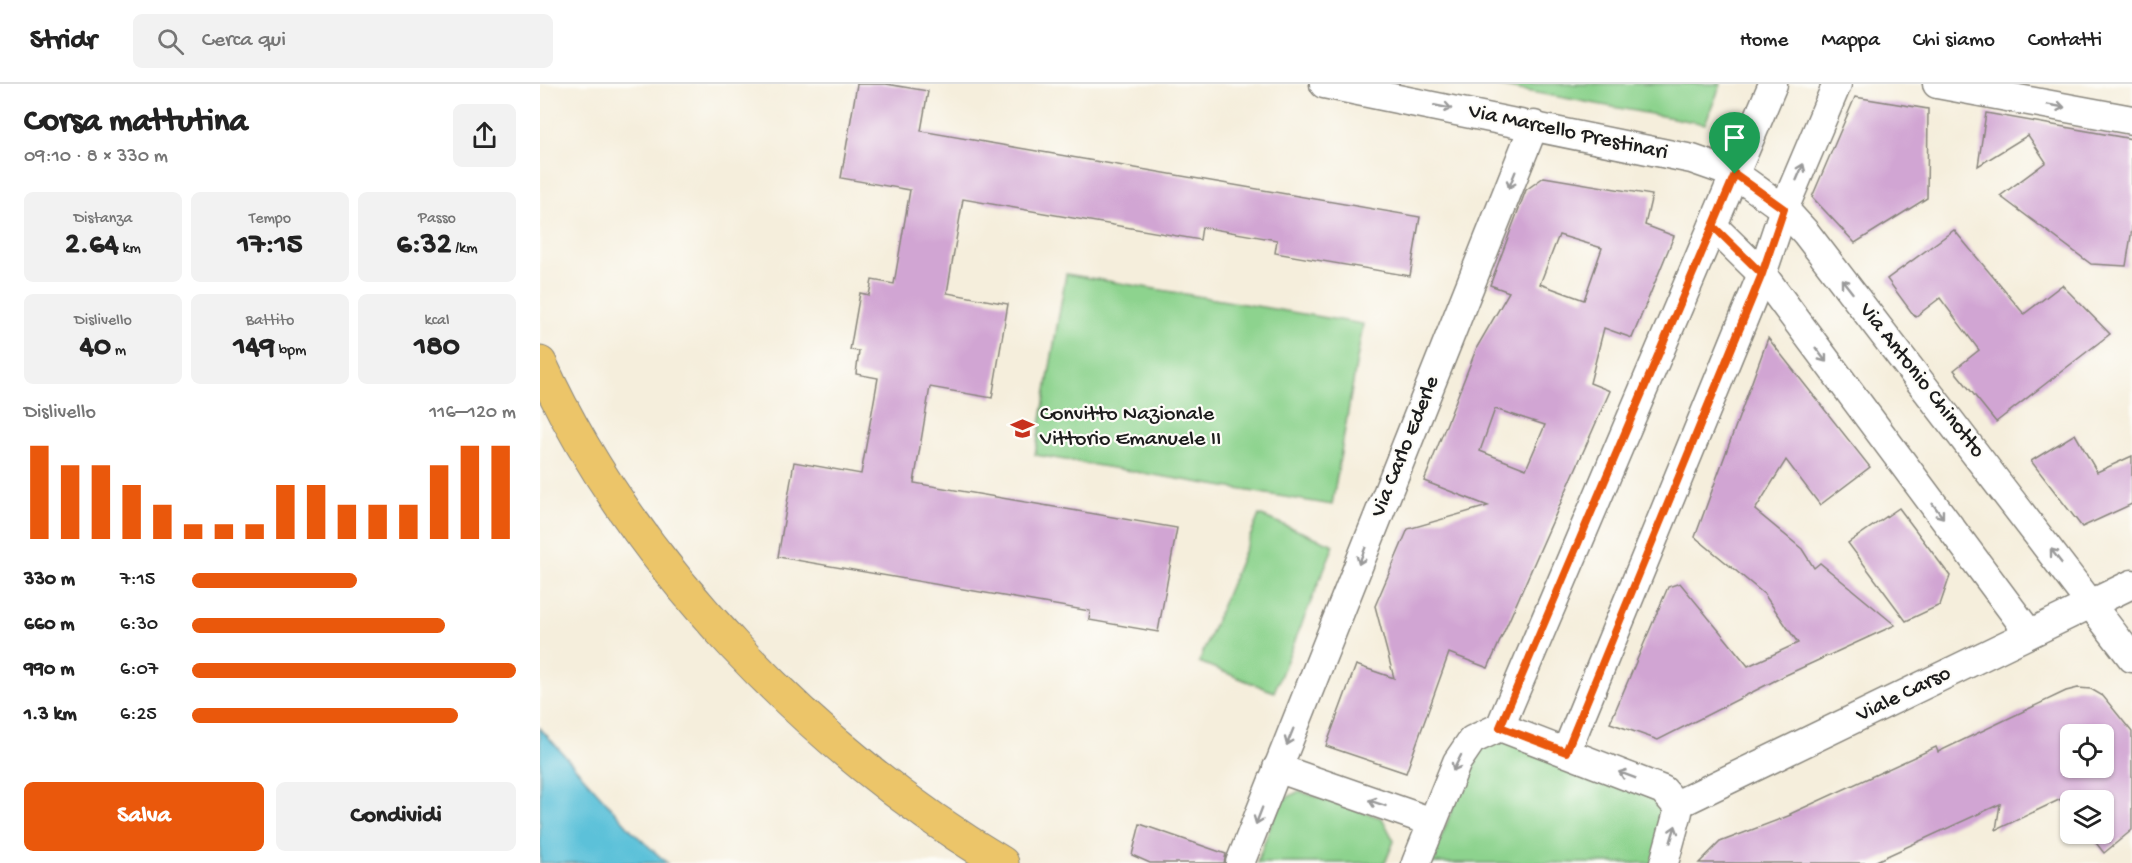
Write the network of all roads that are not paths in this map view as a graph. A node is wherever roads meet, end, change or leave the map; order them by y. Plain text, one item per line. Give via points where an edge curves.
1 (1324, 84) edge
2 (1773, 84) edge
3 (1837, 84) edge
4 (1937, 84) edge
5 (1365, 88) edge
6 (2132, 120) edge
7 (1534, 125) junction
8 (1735, 174) junction
9 (1784, 209) junction
10 (1713, 226) junction
11 (1762, 274) junction
12 (540, 363) edge
13 (2132, 584) edge
14 (2092, 603) junction
15 (2029, 633) junction
16 (2132, 658) edge
17 (1500, 727) junction
18 (1566, 752) junction
19 (1277, 768) junction
20 (1676, 805) junction
21 (1432, 822) junction
22 (1002, 863) edge
23 (1240, 863) edge
24 (1416, 863) edge
25 (1664, 863) edge

1 - 5 street, Via Marcello Prestinari
2 - 8 street
9 -> 3 street
4 -> 6 street
5 -> 7 street, Via Marcello Prestinari
7 - 8 street, Via Marcello Prestinari via 1692,159
7 -> 19 street, Via Carlo Ederle
8 - 9 street, Via Antonio Chinotto
8 - 10 street
9 - 11 street
14 -> 9 street, Via Antonio Chinotto
10 - 11 street
10 - 17 street
11 -> 15 street
11 - 18 street
12 - 22 main road via 596,466 630,517 670,571 756,667 893,791
13 - 14 street, Viale Carso
14 - 15 street, Viale Carso
14 - 16 street, Via Antonio Chinotto
15 - 20 street, Viale Carso
17 - 18 street
17 -> 21 street via 1484,732 1467,747
20 -> 18 street via 1663,790
21 -> 19 street
19 -> 23 street, Via Carlo Ederle
25 -> 20 street via 1677,820
21 - 24 street

